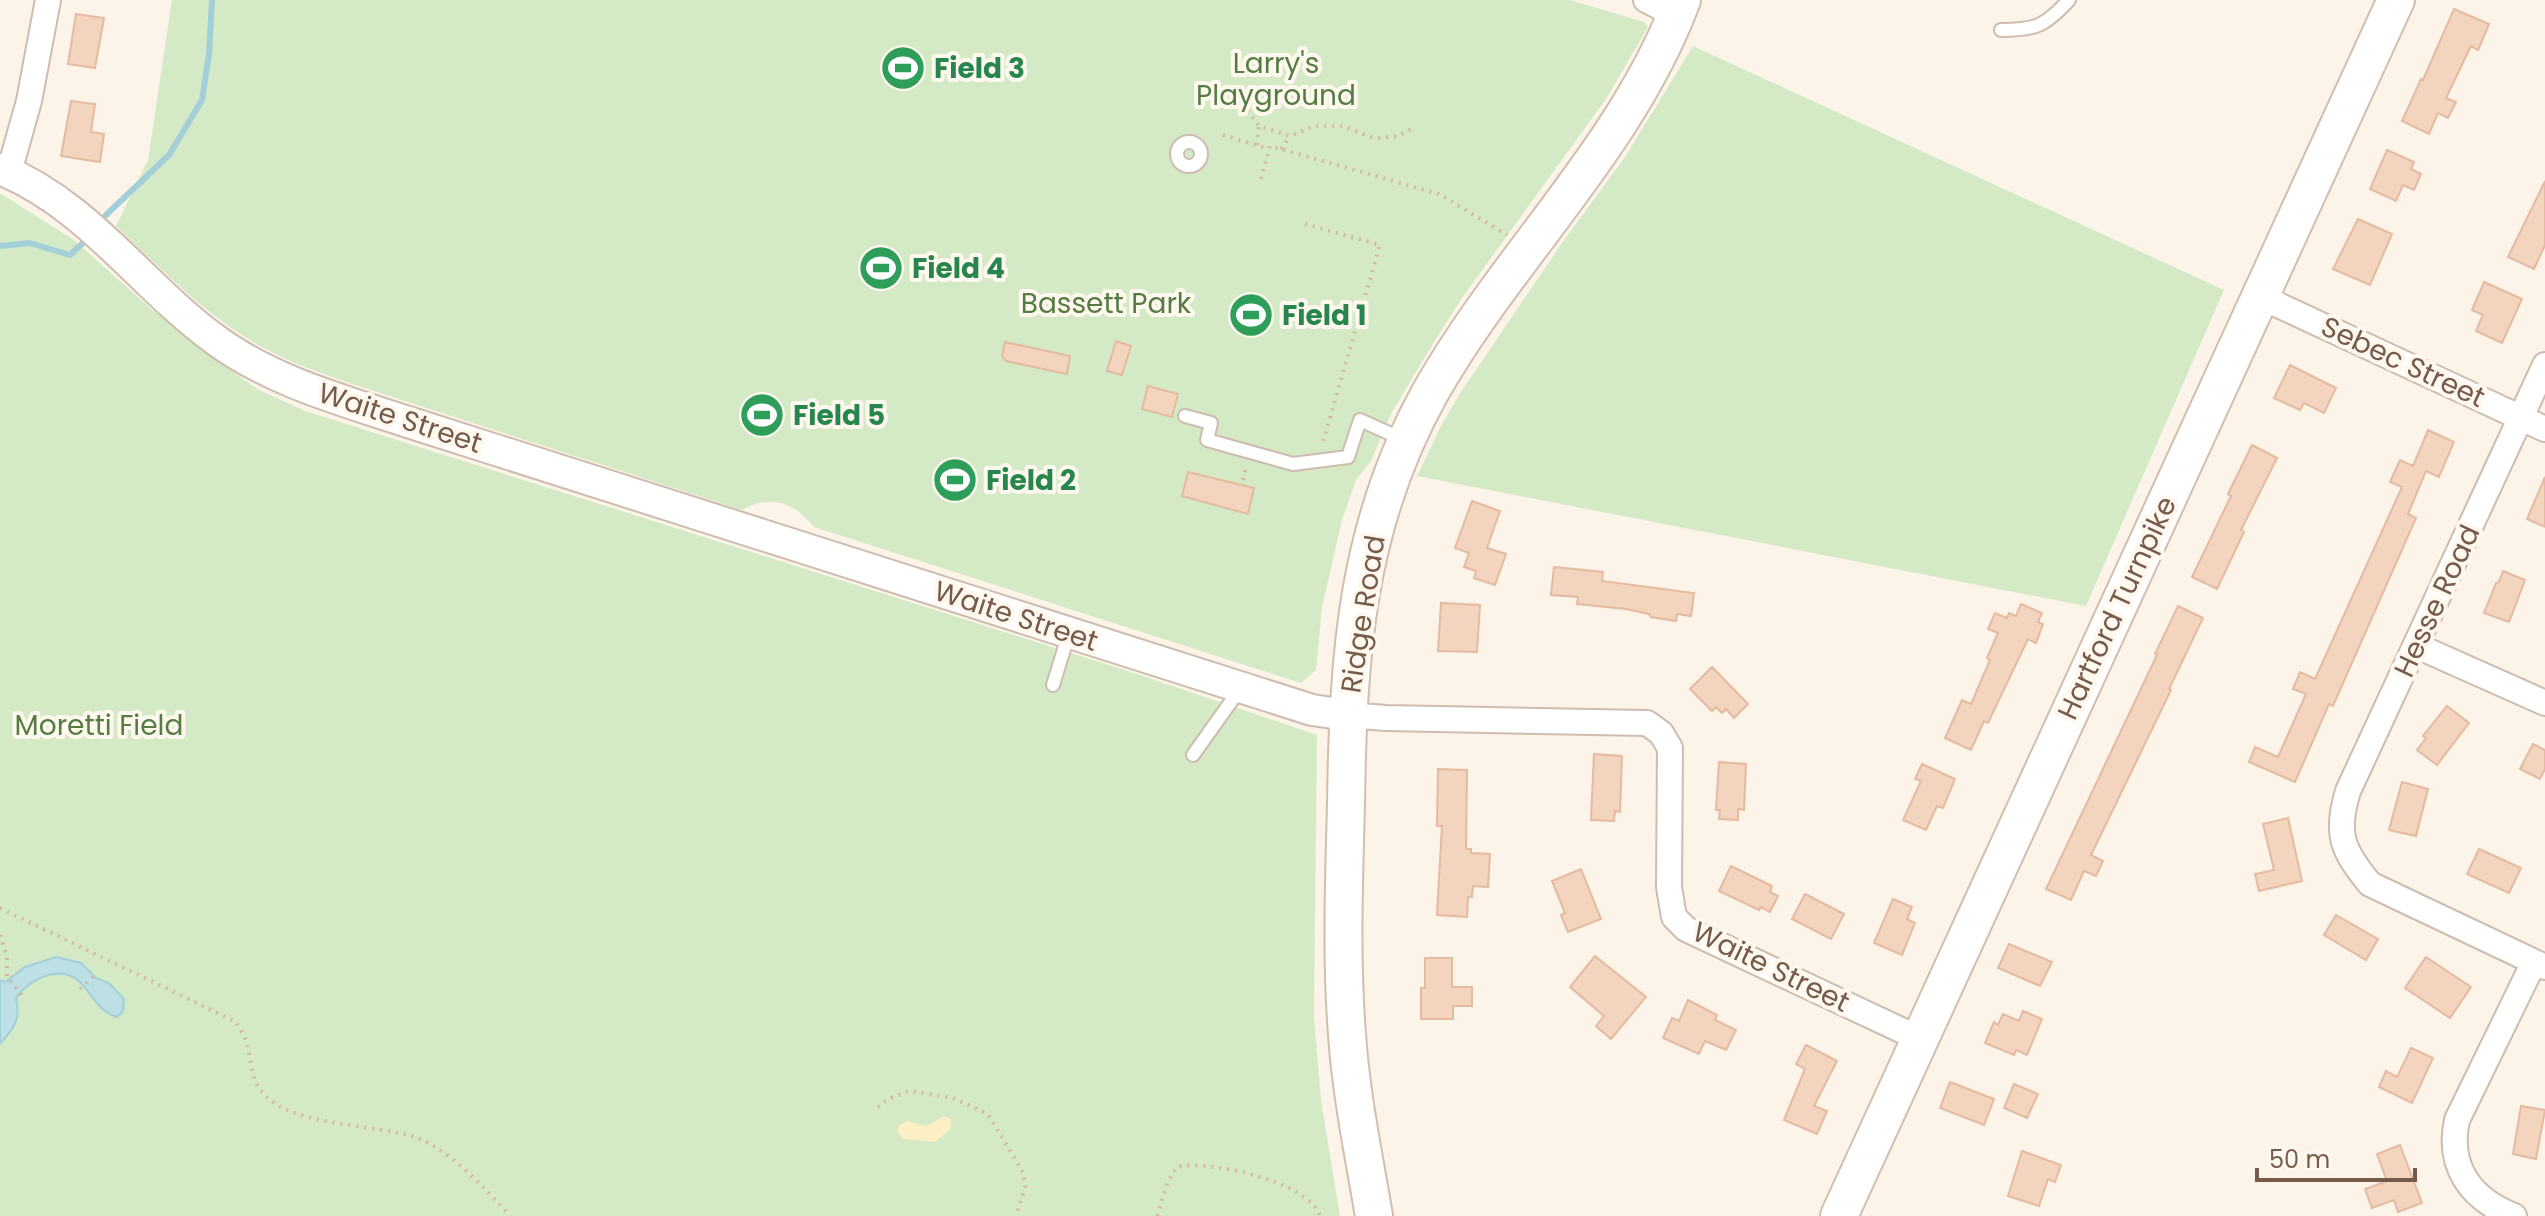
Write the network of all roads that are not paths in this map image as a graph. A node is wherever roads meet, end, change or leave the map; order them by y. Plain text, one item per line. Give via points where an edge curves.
1 (48, 0) edge
2 (2069, 0) edge
3 (2396, 0) edge
4 (1668, 5) edge
5 (2001, 30) dead end
6 (4, 171) edge
7 (2261, 297) junction
8 (2545, 365) edge
9 (1185, 416) dead end
10 (2521, 418) junction
11 (2545, 429) edge
12 (1406, 441) junction
13 (1069, 633) junction
14 (2417, 646) junction
15 (1053, 685) dead end
16 (1241, 687) junction
17 (2545, 703) edge
18 (1347, 715) junction
19 (1193, 755) dead end
20 (2540, 965) edge
21 (1920, 1039) junction
22 (1374, 1216) edge
23 (1839, 1216) edge
24 (2514, 1216) edge

1 - 6 street via 29,101
2 - 5 lane via 2049,20 2027,30
3 - 7 main road, Hartford Turnpike
4 - 12 main road, Ridge Road via 1659,57 1636,98 1461,344
6 - 13 street, Waite Street via 93,228 215,340 285,379
7 - 10 street, Sebec Street
7 - 21 main road, Hartford Turnpike
8 - 10 street, Hesse Road
9 - 12 lane via 1211,423 1207,440 1293,464 1348,457 1360,420
10 - 11 street, Sebec Street
10 - 14 street, Hesse Road
12 - 18 main road, Ridge Road via 1364,571
13 - 15 lane
13 - 16 street, Waite Street
14 - 17 street
14 - 20 street, Hesse Road via 2348,791 2340,815 2342,840 2370,884
16 - 18 street, Waite Street via 1312,710
16 - 19 lane
18 - 21 street, Waite Street via 1647,723 1670,748 1669,887 1674,917 1686,929
18 - 22 main road, Ridge Road via 1345,1007
20 - 24 street via 2457,1120 2453,1139 2465,1180 2481,1197
21 - 23 main road, Hartford Turnpike

